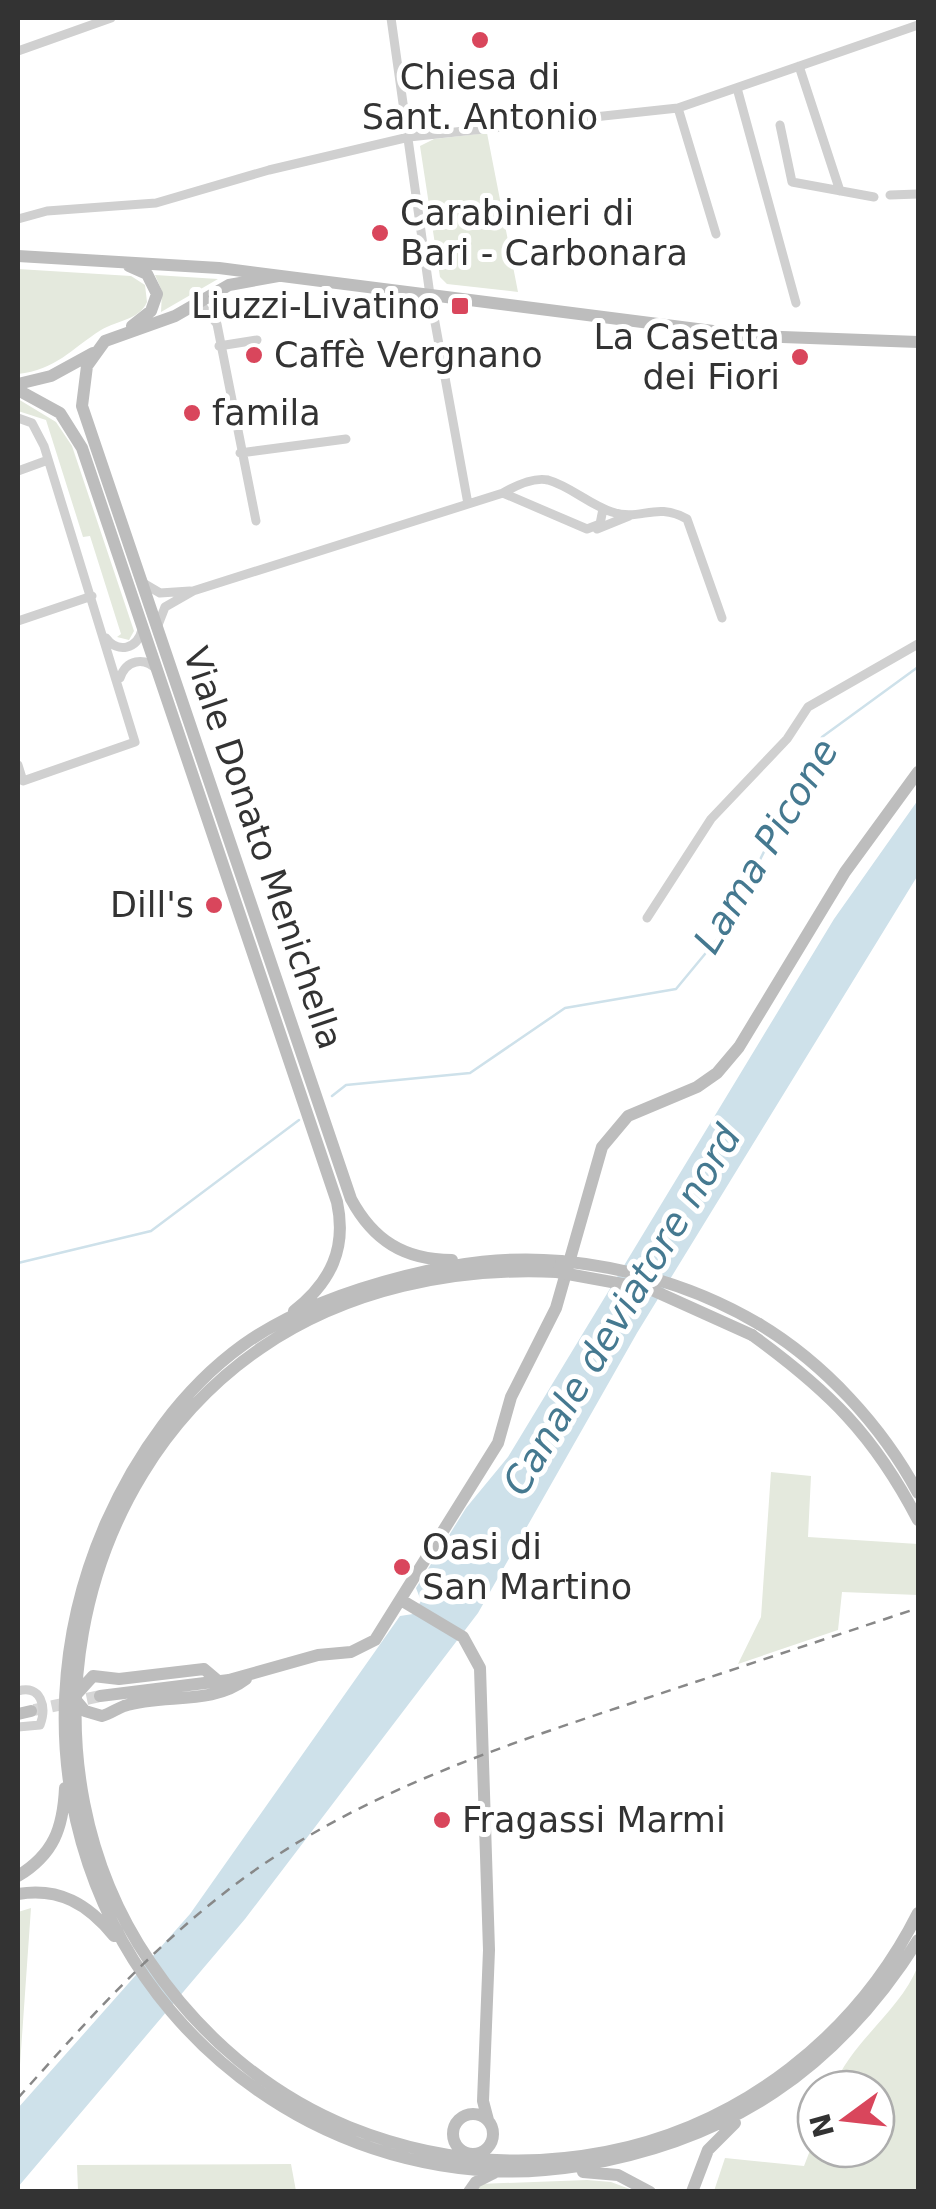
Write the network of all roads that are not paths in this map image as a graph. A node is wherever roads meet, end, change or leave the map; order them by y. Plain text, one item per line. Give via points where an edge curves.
1 (111, 18) edge
2 (391, 18) edge
3 (918, 25) edge
4 (18, 51) edge
5 (800, 66) junction
6 (738, 88) junction
7 (678, 108) junction
8 (780, 125) dead end
9 (409, 137) junction
10 (840, 190) junction
11 (918, 194) edge
12 (890, 195) dead end
13 (874, 197) dead end
14 (18, 220) edge
15 (716, 234) dead end
16 (18, 256) edge
17 (112, 261) junction
18 (278, 276) junction
19 (218, 290) junction
20 (430, 295) junction
21 (196, 301) junction
22 (796, 303) dead end
23 (214, 316) junction
24 (117, 334) junction
25 (257, 340) dead end
26 (918, 342) edge
27 (219, 346) junction
28 (94, 353) junction
29 (18, 387) edge
30 (18, 418) edge
31 (346, 440) dead end
32 (240, 453) junction
33 (48, 460) junction
34 (18, 470) edge
35 (503, 493) junction
36 (468, 504) junction
37 (604, 509) junction
38 (630, 515) junction
39 (256, 521) dead end
40 (594, 530) junction
41 (142, 582) junction
42 (193, 591) junction
43 (92, 596) junction
44 (722, 618) dead end
45 (18, 621) edge
46 (141, 623) junction
47 (158, 628) junction
48 (104, 636) junction
49 (918, 644) edge
50 (158, 673) junction
51 (119, 681) junction
52 (18, 764) edge
53 (918, 772) edge
54 (647, 918) dead end
55 (251, 926) junction
56 (344, 1200) junction
57 (497, 1259) junction
58 (561, 1268) junction
59 (756, 1330) junction
60 (258, 1334) junction
61 (163, 1425) junction
62 (150, 1462) junction
63 (125, 1483) junction
64 (918, 1493) edge
65 (918, 1520) edge
66 (408, 1604) junction
67 (248, 1676) junction
68 (217, 1680) junction
69 (18, 1691) edge
70 (74, 1696) junction
71 (100, 1696) tunnel mouth
72 (18, 1727) edge
73 (66, 1770) junction
74 (18, 1876) edge
75 (18, 1894) edge
76 (918, 1913) edge
77 (127, 1940) junction
78 (918, 1940) edge
79 (220, 2054) junction
80 (231, 2072) junction
81 (272, 2087) junction
82 (484, 2101) junction
83 (757, 2106) junction
84 (297, 2114) junction
85 (472, 2114) junction
86 (488, 2120) junction
87 (482, 2160) junction
88 (452, 2162) junction
89 (545, 2172) junction
90 (469, 2192) edge
91 (650, 2192) edge
92 (692, 2192) edge

1 - 4 street
2 - 9 street
3 - 5 street
5 - 6 street
5 - 10 street
6 - 7 street
6 - 22 street
7 - 9 street
7 - 15 street
8 - 10 street via 792,182
9 - 14 street via 156,204 47,211
9 - 20 street
10 - 13 street
11 - 12 street
16 - 17 main road
17 - 18 main road
17 - 24 main road via 147,274 156,294 151,312
18 - 19 main road, Viale Donato Menichella
18 - 20 main road
19 - 21 main road, Viale Donato Menichella
19 - 23 street
20 - 26 main road via 752,336
20 - 36 street
21 - 23 street
21 - 24 main road, Viale Donato Menichella via 148,327
23 - 27 street
24 - 28 main road, Viale Donato Menichella
25 - 27 street
27 - 32 street
28 - 29 main road, Viale Donato Menichella
28 - 41 main road, Viale Donato Menichella via 82,383 82,406
29 - 46 main road, Viale Donato Menichella via 48,404 75,434
30 - 33 street via 32,423
31 - 32 street
32 - 39 street
33 - 34 street
33 - 43 street
35 - 36 street
35 - 37 street via 549,480
35 - 40 street
36 - 42 street
37 - 38 street
37 - 40 street
38 - 40 street
38 - 44 street via 661,508 687,519
41 - 42 street via 160,592
41 - 47 main road, Viale Donato Menichella
42 - 47 street via 165,608
43 - 45 street
43 - 48 street
46 - 48 street via 132,646 113,646
46 - 50 main road, Viale Donato Menichella
47 - 55 main road, Viale Donato Menichella
48 - 51 street
49 - 54 street via 808,707 711,819
50 - 51 street via 136,661
50 - 55 main road, Viale Donato Menichella
51 - 52 street via 135,742 23,781
53 - 66 main road via 845,872 717,1073 628,1116 602,1147 549,1327 511,1397 498,1443
55 - 56 main road, Viale Donato Menichella
56 - 57 main road, Viale Donato Menichella via 380,1238 410,1255
56 - 60 main road, Viale Donato Menichella via 329,1275 306,1302
57 - 58 main road via 540,1259
57 - 60 main road via 364,1288
58 - 59 main road, bridge via 671,1296
58 - 59 main road, bridge via 636,1273 706,1297
58 - 62 main road via 479,1273 392,1289 332,1310 255,1353 217,1384
59 - 64 main road via 852,1402
59 - 65 main road via 865,1434
60 - 61 main road via 202,1380
61 - 62 main road
61 - 63 main road
62 - 63 main road
62 - 70 main road via 93,1588
63 - 73 main road via 87,1571 70,1636
66 - 67 main road via 363,1647
66 - 82 main road via 463,1638 482,1682 489,1950
67 - 68 main road
67 - 70 main road via 232,1689 125,1706 102,1716 84,1710
68 - 70 main road via 204,1669 118,1680 98,1675
68 - 71 main road
69 - 72 street via 36,1694 44,1715 40,1725
70 - 77 main road via 82,1798
73 - 74 main road via 60,1832 50,1850
73 - 77 main road via 87,1855
75 - 77 main road via 44,1892 83,1904
76 - 87 main road via 838,2027 741,2102 618,2150
77 - 79 main road via 158,1999
78 - 83 main road via 884,1993 836,2046
79 - 80 main road
79 - 81 main road
80 - 81 main road
80 - 84 main road
81 - 84 main road
81 - 88 main road via 317,2114
82 - 85 main road
82 - 86 main road
83 - 89 main road via 659,2148
83 - 92 main road via 716,2140
84 - 88 main road via 385,2152
85 - 86 main road
85 - 87 main road via 453,2130 458,2148
86 - 87 main road via 493,2139
87 - 88 main road
87 - 88 main road
87 - 89 main road
87 - 90 main road
88 - 90 main road
89 - 91 main road via 607,2173

